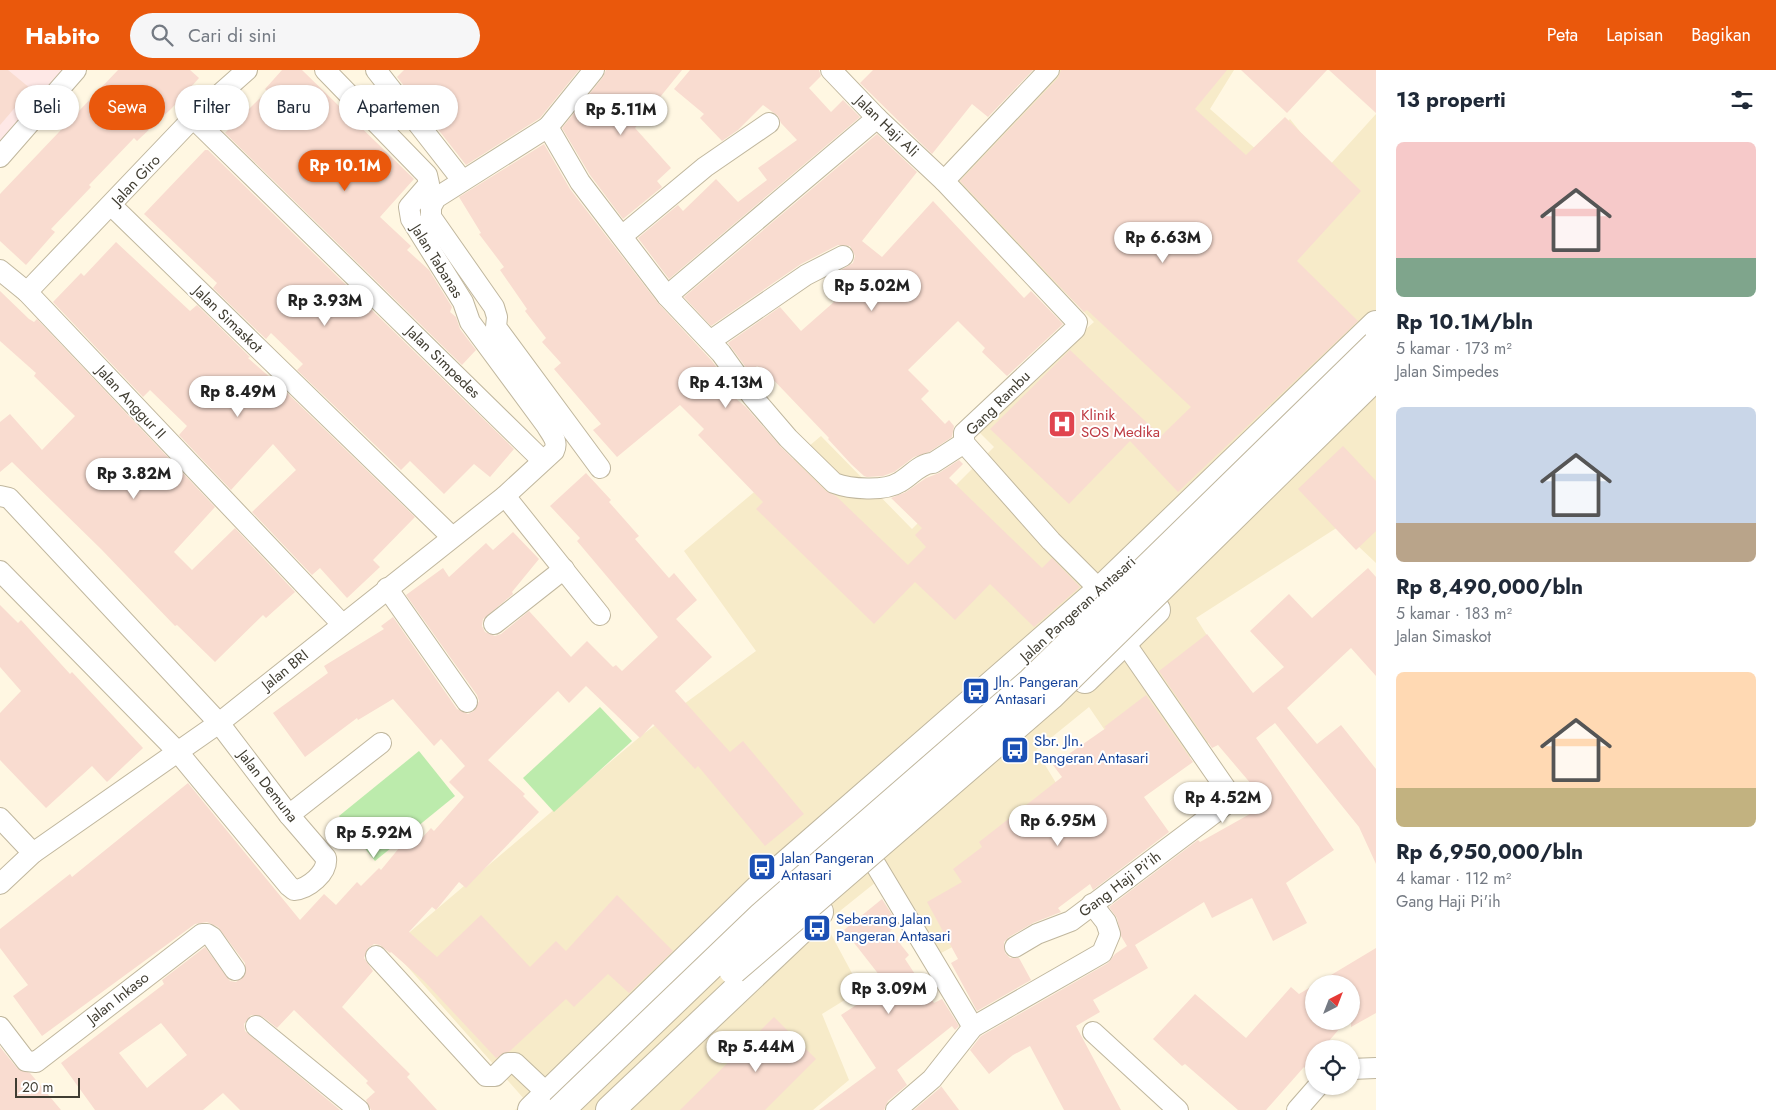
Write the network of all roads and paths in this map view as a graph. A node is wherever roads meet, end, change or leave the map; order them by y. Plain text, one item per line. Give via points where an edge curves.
1 (76, 70) edge
2 (247, 70) edge
3 (325, 70) edge
4 (376, 70) edge
5 (594, 70) edge
6 (831, 70) edge
7 (1049, 70) edge
8 (230, 85) edge
9 (877, 118) junction
10 (769, 123) dead end
11 (548, 127) junction
12 (182, 130) edge
13 (205, 130) edge
14 (0, 157) edge
15 (462, 180) junction
16 (944, 181) junction
17 (112, 206) junction
18 (622, 236) junction
19 (843, 256) dead end
20 (0, 270) edge
21 (27, 292) junction
22 (667, 296) junction
23 (1376, 325) edge
24 (710, 341) junction
25 (1376, 345) edge
26 (1376, 376) edge
27 (1376, 393) edge
28 (556, 442) joint
29 (964, 443) junction
30 (542, 460) junction
31 (600, 468) dead end
32 (0, 496) edge
33 (505, 496) junction
34 (452, 537) junction
35 (564, 569) junction
36 (0, 571) edge
37 (387, 588) junction
38 (1101, 590) junction
39 (600, 615) dead end
40 (342, 624) junction
41 (494, 624) dead end
42 (1130, 636) junction
43 (467, 702) dead end
44 (219, 723) junction
45 (381, 743) dead end
46 (177, 752) junction
47 (290, 815) junction
48 (0, 818) edge
49 (33, 854) junction
50 (874, 862) junction
51 (0, 884) edge
52 (1092, 904) junction
53 (1016, 947) dead end
54 (376, 956) dead end
55 (234, 970) dead end
56 (256, 1026) dead end
57 (0, 1027) edge
58 (973, 1027) junction
59 (1093, 1032) dead end
60 (1376, 1068) edge
61 (1360, 1069) edge
62 (1310, 1095) edge
63 (547, 1105) edge
64 (359, 1110) edge
65 (585, 1110) edge
66 (610, 1110) edge
67 (896, 1110) edge
68 (1178, 1110) edge
69 (1297, 1110) edge

1 - 14 street
2 - 8 street, Jalan Giro
3 - 28 street, Jalan Tabanas via 427,175 429,184 410,207 411,218 463,302 470,322
4 - 15 street
5 - 11 street
6 - 9 street, Jalan Haji Ali
7 - 16 street
9 - 16 street, Jalan Haji Ali
9 - 22 street
10 - 18 street via 705,167
11 - 15 street
11 - 18 street via 580,182
12 - 17 street, Jalan Giro
13 - 30 street, Jalan Simpedes
15 - 31 street via 436,198 431,207 431,217 494,307 496,327
16 - 29 street, Gang Rambu via 1077,322 1075,329 964,433
17 - 21 street, Jalan Giro
17 - 34 street, Jalan Simaskot
18 - 22 street
19 - 24 street via 806,275
20 - 21 street, Jalan Anggur II
21 - 40 street, Jalan Anggur II
22 - 24 street
23 - 38 main road, Jalan Pangeran Antasari
24 - 29 street via 788,438 834,483 879,488 898,484 927,463 933,463
25 - 63 main road, bridge via 1031,682
26 - 65 main road, bridge via 1050,696 752,952
27 - 42 main road
28 - 30 street, Jalan BRI via 554,451
29 - 38 street, Gang Rambu via 1051,541
30 - 33 street, Jalan BRI
32 - 44 street, Jalan Demuna via 9,498
33 - 34 street, Jalan BRI
33 - 35 street
34 - 37 street, Jalan BRI
35 - 39 street
35 - 41 street
36 - 46 street, Jalan Demuna
37 - 40 street, Jalan BRI
37 - 43 street
38 - 42 street, Gang Rambu
38 - 63 main road, Jalan Pangeran Antasari via 764,884
40 - 44 street, Jalan BRI
42 - 50 main road via 1063,700
42 - 52 street, Gang Haji Pi'ih via 1233,799
44 - 46 street, Jalan BRI
44 - 47 street, Jalan Demuna
45 - 47 street
46 - 47 street, Jalan Demuna via 289,886 299,890 319,877 326,868 326,858
46 - 49 street, Jalan BRI
48 - 49 street
49 - 51 street, Jalan BRI
50 - 58 street
50 - 66 main road
52 - 53 street, Gang Haji Pi'ih via 1071,921 1037,934
52 - 58 street via 1106,922 1110,934 1102,953
54 - 63 street via 486,1076 495,1076 508,1063 515,1063
55 - 57 street, Jalan Inkaso via 212,937 202,934 36,1062 26,1061
56 - 64 street
58 - 67 street via 932,1079
59 - 68 street
60 - 61 street
62 - 69 street

